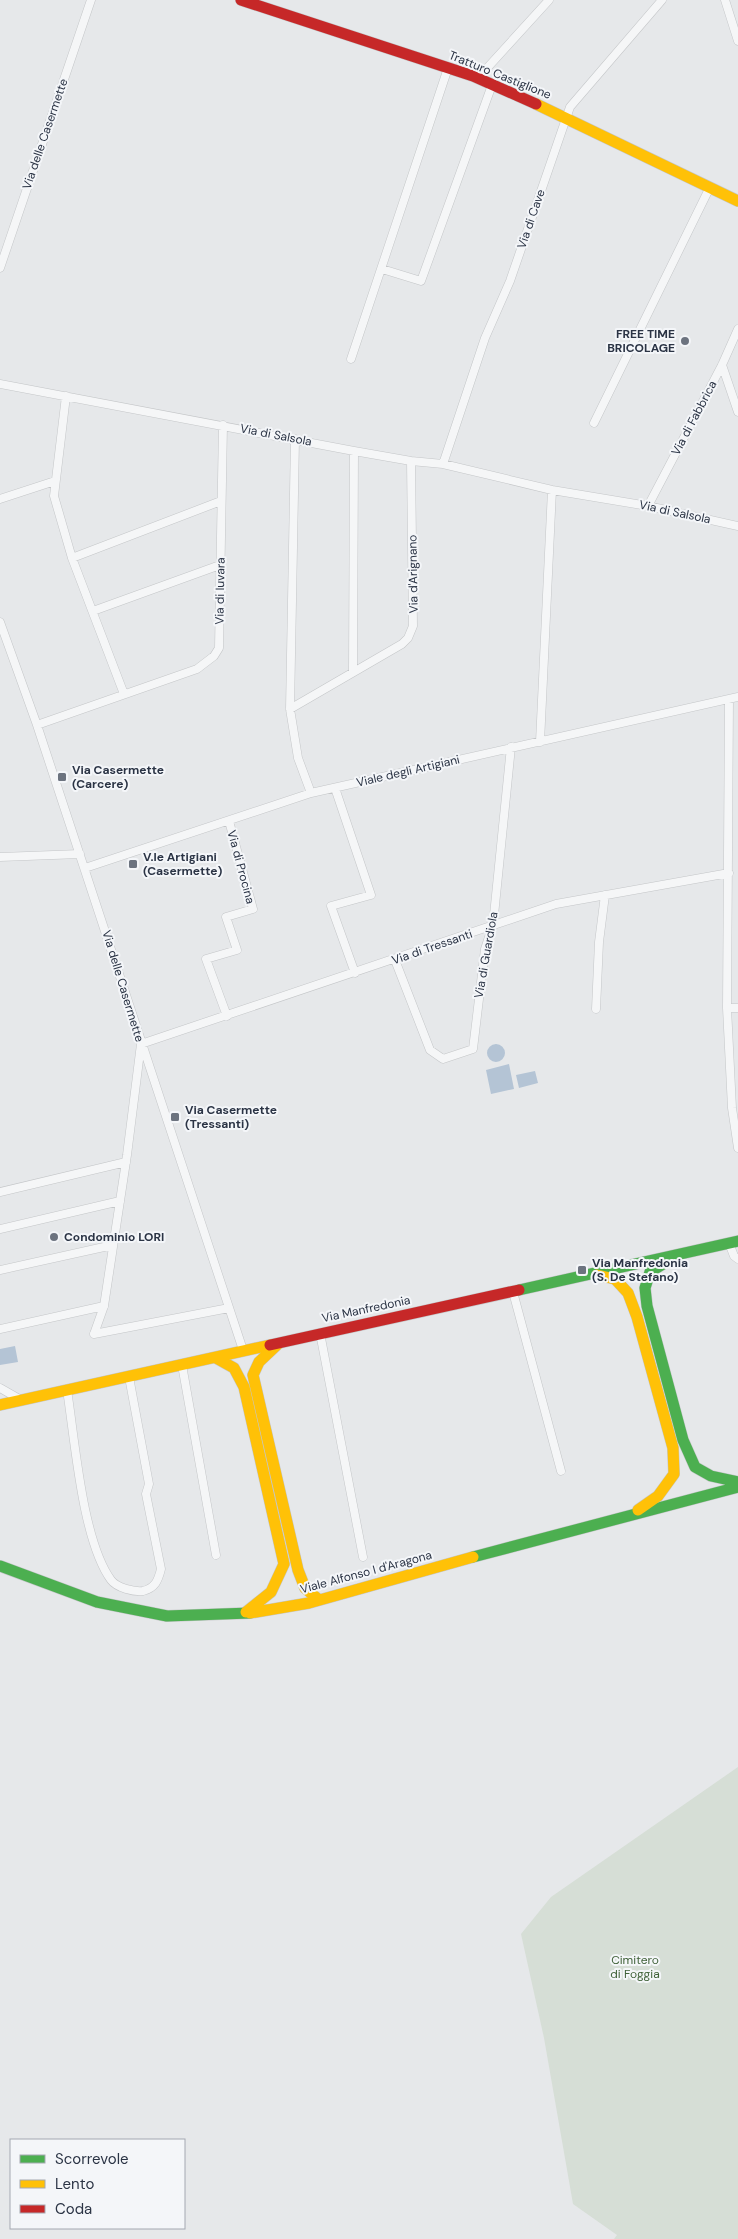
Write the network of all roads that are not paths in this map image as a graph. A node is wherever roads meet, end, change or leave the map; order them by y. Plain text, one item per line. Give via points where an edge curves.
1 (91, 0) edge
2 (241, 0) edge
3 (549, 0) edge
4 (662, 0) edge
5 (725, 0) edge
6 (738, 41) edge
7 (448, 68) junction
8 (478, 78) junction
9 (492, 85) junction
10 (566, 118) junction
11 (710, 186) junction
12 (738, 201) edge
13 (0, 268) edge
14 (382, 269) junction
15 (738, 329) edge
16 (351, 359) dead end
17 (722, 365) junction
18 (0, 384) edge
19 (66, 396) junction
20 (738, 412) edge
21 (594, 423) dead end
22 (223, 425) junction
23 (295, 439) junction
24 (354, 451) junction
25 (411, 461) junction
26 (443, 464) junction
27 (55, 481) junction
28 (552, 490) junction
29 (0, 498) edge
30 (220, 501) junction
31 (648, 506) junction
32 (738, 526) edge
33 (72, 558) junction
34 (220, 565) junction
35 (93, 612) junction
36 (0, 622) edge
37 (353, 672) junction
38 (124, 694) junction
39 (738, 697) edge
40 (729, 699) junction
41 (290, 709) junction
42 (37, 725) junction
43 (540, 742) junction
44 (511, 747) junction
45 (335, 788) junction
46 (311, 793) junction
47 (229, 821) junction
48 (80, 854) junction
49 (0, 857) edge
50 (85, 868) junction
51 (729, 873) junction
52 (605, 895) junction
53 (493, 925) junction
54 (395, 960) junction
55 (355, 973) junction
56 (728, 1008) junction
57 (738, 1008) edge
58 (596, 1009) dead end
59 (227, 1016) junction
60 (141, 1044) junction
61 (738, 1148) edge
62 (126, 1162) junction
63 (0, 1192) edge
64 (120, 1201) junction
65 (0, 1229) edge
66 (733, 1242) edge
67 (113, 1245) junction
68 (680, 1255) junction
69 (738, 1259) edge
70 (0, 1270) edge
71 (590, 1274) junction
72 (513, 1292) junction
73 (104, 1306) junction
74 (229, 1308) junction
75 (0, 1329) edge
76 (320, 1333) junction
77 (279, 1343) junction
78 (243, 1350) junction
79 (214, 1358) junction
80 (182, 1365) junction
81 (129, 1377) junction
82 (0, 1388) edge
83 (68, 1390) junction
84 (21, 1400) junction
85 (0, 1405) edge
86 (561, 1471) dead end
87 (738, 1482) edge
88 (738, 1487) edge
89 (633, 1514) junction
90 (216, 1555) dead end
91 (363, 1557) dead end
92 (0, 1566) edge
93 (319, 1600) junction
94 (240, 1615) junction

1 - 13 street, Via delle Casermette
2 - 7 main road, Tratturo Castiglione
3 - 8 street
4 - 10 street, Via di Cave via 570,107
5 - 6 street
7 - 8 main road, Tratturo Castiglione
7 - 14 street
8 - 9 main road, Tratturo Castiglione
9 - 10 main road, Tratturo Castiglione
9 - 14 street via 421,282
10 - 11 main road, Tratturo Castiglione
10 - 26 street, Via di Cave via 510,281 485,338
11 - 12 main road, Tratturo Castiglione
11 - 21 street
14 - 16 street
15 - 17 street, Via di Fabbrica
17 - 20 street
17 - 31 street, Via di Fabbrica
18 - 19 street, Via di Salsola
19 - 22 street, Via di Salsola
19 - 27 street
22 - 23 street, Via di Salsola
22 - 30 street, Via di Iuvara
23 - 24 street, Via di Salsola
23 - 41 street
24 - 25 street, Via di Salsola
24 - 37 street
25 - 26 street, Via di Salsola
25 - 37 street, Via d'Arignano via 413,626 402,644
26 - 28 street, Via di Salsola
27 - 29 street
27 - 33 street via 54,496
28 - 31 street, Via di Salsola
28 - 43 street
30 - 33 street
30 - 34 street, Via di Iuvara
31 - 32 street, Via di Salsola
33 - 35 street
34 - 35 street
34 - 38 street, Via di Iuvara via 219,648 214,656 197,668
35 - 38 street
36 - 42 street, Via delle Casermette
37 - 41 street, Via d'Arignano
38 - 42 street, Via di Iuvara
39 - 40 street, Viale degli Artigiani
40 - 43 street, Viale degli Artigiani
40 - 51 street
41 - 46 street via 293,737
42 - 48 street, Via delle Casermette
43 - 44 street, Viale degli Artigiani
44 - 45 street, Viale degli Artigiani
44 - 53 street, Via di Guardiola
45 - 46 street, Viale degli Artigiani
45 - 55 street via 371,895 331,906
46 - 47 street, Viale degli Artigiani
47 - 50 street, Viale degli Artigiani
47 - 59 street, Via di Procina via 253,909 226,917 237,950 206,959
48 - 49 street
48 - 50 street, Via delle Casermette
50 - 60 street, Via delle Casermette
51 - 52 street, Via di Tressanti
51 - 56 street
52 - 53 street, Via di Tressanti via 556,904
52 - 58 street
53 - 54 street, Via di Tressanti
53 - 54 street, Via di Guardiola via 485,949 473,1049 443,1059 430,1050
54 - 55 street, Via di Tressanti
55 - 59 street, Via di Tressanti
56 - 57 street
56 - 61 street via 732,1108
59 - 60 street, Via di Tressanti
60 - 62 street
60 - 74 street, Via delle Casermette
62 - 63 street
62 - 64 street
64 - 65 street
64 - 67 street
66 - 68 main road, Via Manfredonia
66 - 69 street via 734,1256
67 - 70 street
67 - 73 street
68 - 71 main road, Via Manfredonia
68 - 87 main road via 650,1272 645,1288 647,1306 683,1440 695,1467 711,1476
71 - 72 main road, Via Manfredonia
71 - 89 main road via 616,1279 628,1293 673,1448 674,1474 658,1496
72 - 76 main road, Via Manfredonia
72 - 86 street
73 - 74 street via 94,1334
73 - 75 street
74 - 78 street, Via delle Casermette
76 - 77 main road, Via Manfredonia
76 - 91 street
77 - 78 main road, Via Manfredonia
77 - 93 main road via 258,1362 254,1375 298,1570 303,1586
78 - 79 main road, Via Manfredonia
79 - 80 main road, Via Manfredonia
79 - 94 main road via 229,1362 244,1387 284,1564 278,1586 263,1601
80 - 81 main road, Via Manfredonia
80 - 90 street
81 - 83 main road, Via Manfredonia
81 - 83 street via 150,1484 146,1494 161,1570 151,1589 140,1591 116,1585 98,1555 82,1491
82 - 84 street
83 - 84 main road, Via Manfredonia
84 - 85 main road, Via Manfredonia
88 - 89 main road, Viale Alfonso I d'Aragona
89 - 93 main road, Viale Alfonso I d'Aragona
92 - 94 main road, Viale Alfonso I d'Aragona via 97,1602 167,1616
93 - 94 main road, Viale Alfonso I d'Aragona

